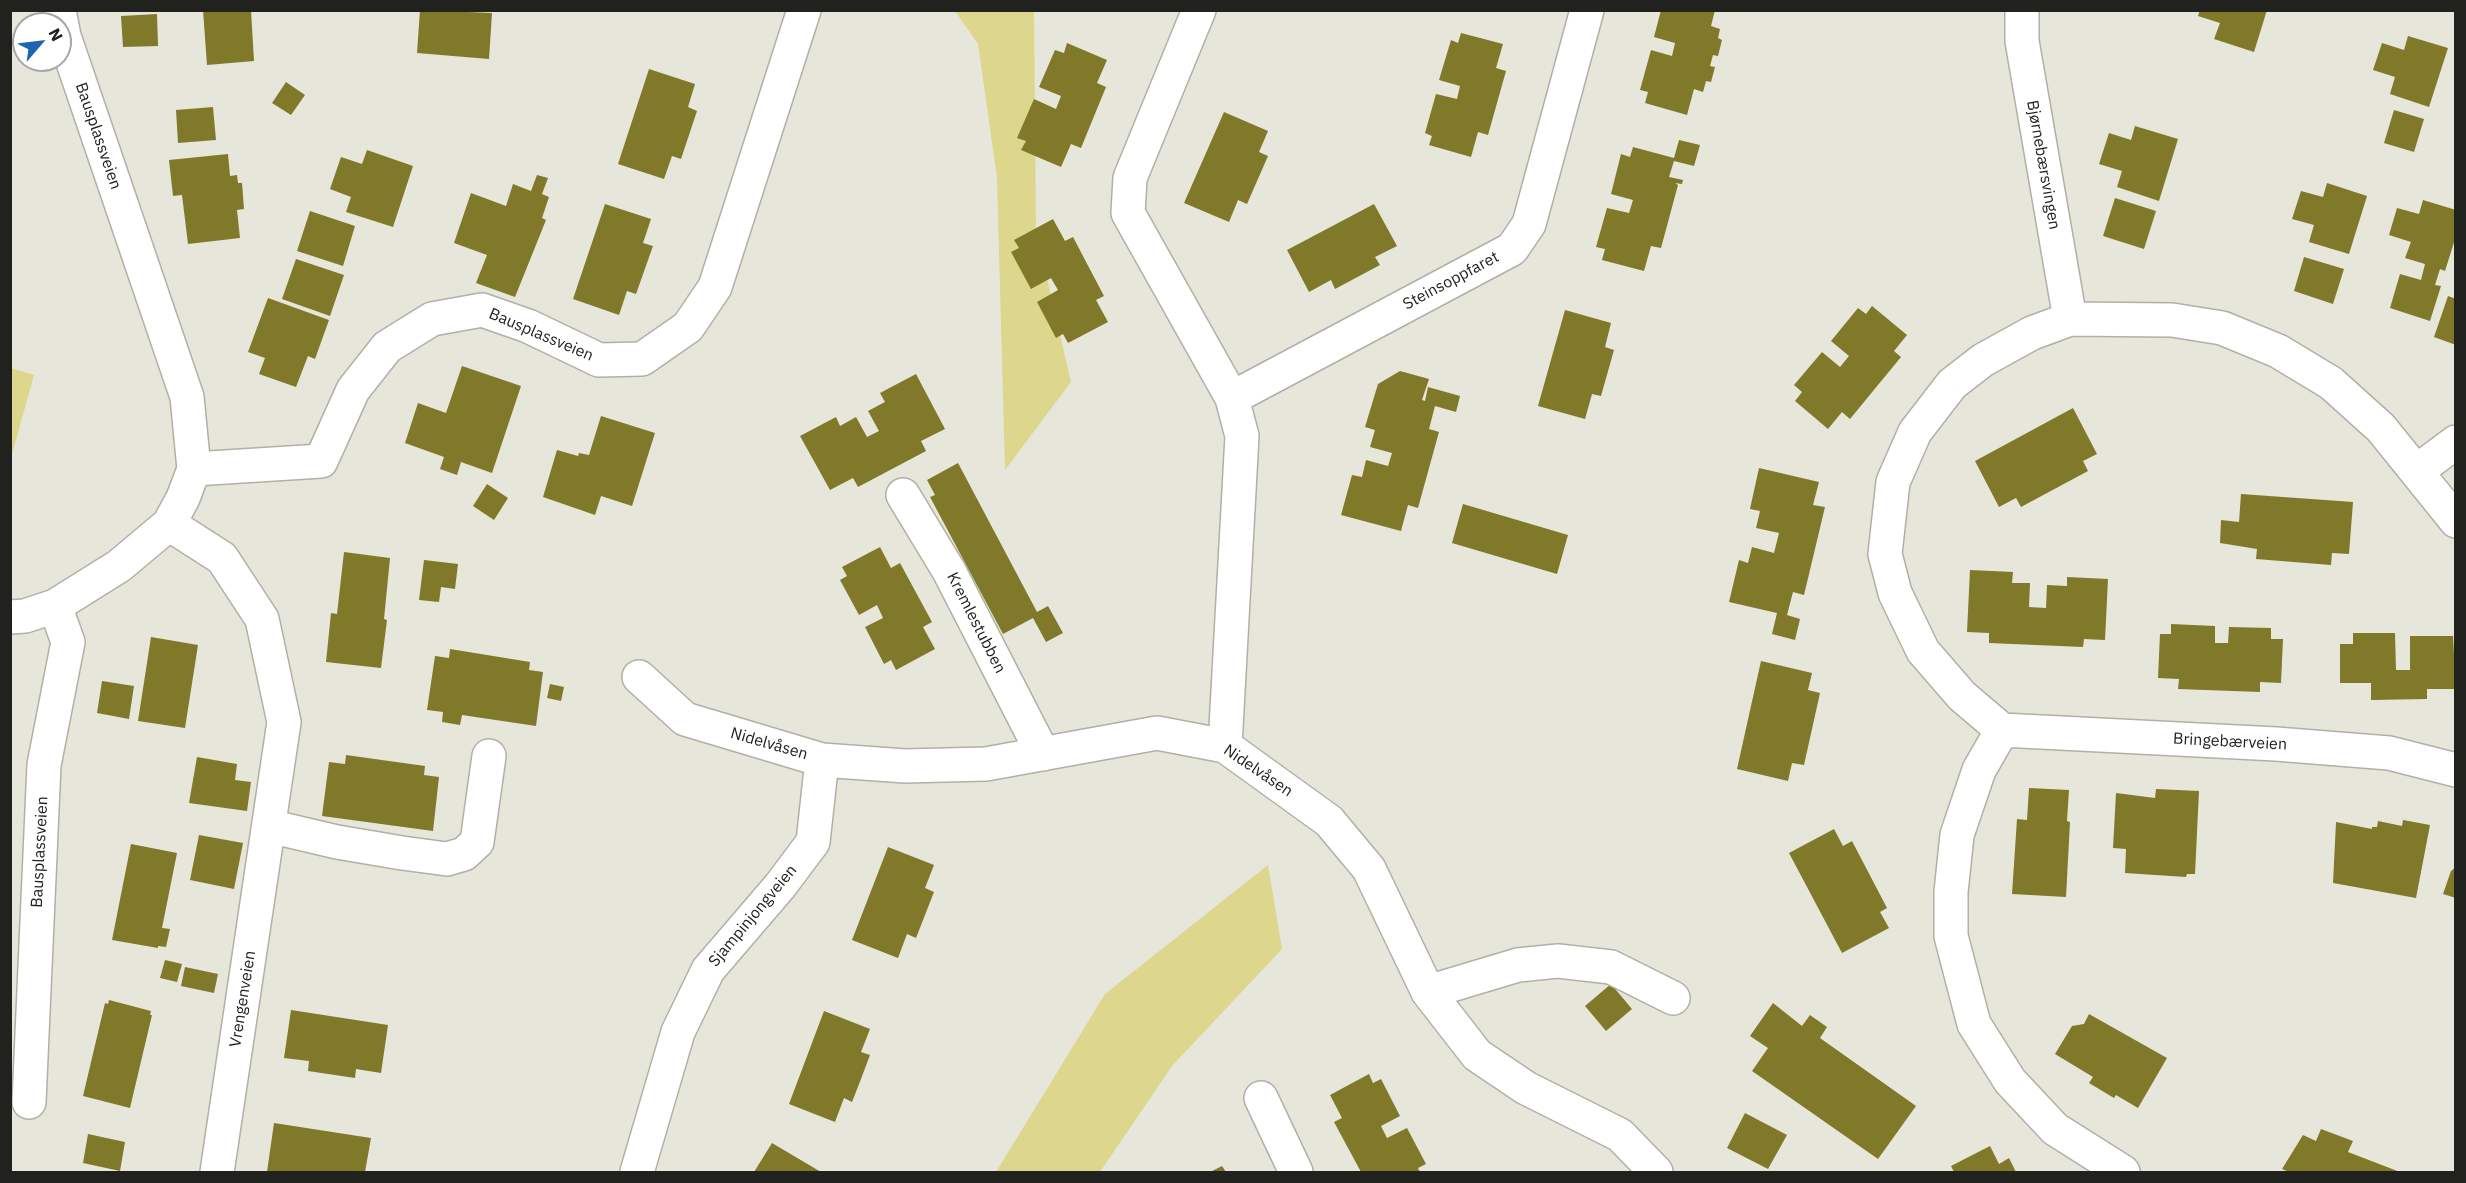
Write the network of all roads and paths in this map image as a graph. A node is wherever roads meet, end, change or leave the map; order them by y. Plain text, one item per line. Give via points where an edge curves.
1 (59, 10) edge
2 (804, 10) edge
3 (1199, 10) edge
4 (1587, 10) edge
5 (2022, 10) edge
6 (2070, 319) junction
7 (1232, 398) junction
8 (2456, 442) edge
9 (194, 469) junction
10 (2417, 471) junction
11 (903, 495) dead end
12 (2456, 521) edge
13 (169, 524) junction
14 (55, 606) junction
15 (10, 617) edge
16 (639, 677) dead end
17 (2002, 730) junction
18 (1225, 746) junction
19 (1043, 754) junction
20 (489, 756) dead end
21 (822, 760) junction
22 (2456, 770) edge
23 (269, 826) junction
24 (1428, 992) junction
25 (1673, 998) dead end
26 (1261, 1098) dead end
27 (29, 1102) dead end
28 (217, 1173) edge
29 (637, 1173) edge
30 (1296, 1173) edge
31 (1656, 1173) edge
32 (2123, 1173) edge

1 - 9 street, Bausplassveien via 64,36 188,397
2 - 9 street, Bausplassveien via 715,287 688,327 642,359 598,360 528,326 482,310 432,319 387,347 353,390 321,461
3 - 7 street via 1130,178 1128,213
4 - 7 street, Steinsoppfaret via 1529,224 1512,249
5 - 6 street, Bjørnebærsvingen via 2022,41
6 - 10 street via 2172,320 2222,328 2278,351 2331,383 2381,428
6 - 17 street via 2032,333 1983,360 1952,384 1915,432 1893,482 1885,554 1895,593 1923,651 1962,696
7 - 18 street via 1242,436
8 - 10 street
9 - 13 street, Bausplassveien
10 - 12 street
11 - 19 street, Kremlestubben via 949,571
13 - 14 street, Bausplassveien via 119,566
13 - 23 street, Vrengenveien via 222,558 262,619 284,722
14 - 15 street, Bausplassveien
14 - 27 street, Bausplassveien via 68,642 44,765
16 - 21 street, Nidelvåsen via 685,719
17 - 22 street, Bringebærveien via 2389,753
17 - 32 street via 1978,770 1957,836 1951,892 1951,936 1974,1023 2010,1080 2055,1129
18 - 19 street, Nidelvåsen via 1157,733
18 - 24 street, Nidelvåsen via 1329,821 1369,869
19 - 21 street, Nidelvåsen via 986,764 951,765
20 - 23 street via 477,842 464,854 447,859 402,854
21 - 29 street, Sjampinjongveien via 813,842 708,970 678,1032
23 - 28 street, Vrengenveien
24 - 25 street via 1518,965 1558,961 1611,967
24 - 31 street, Nidelvåsen via 1477,1055 1526,1088 1620,1136
26 - 30 street

